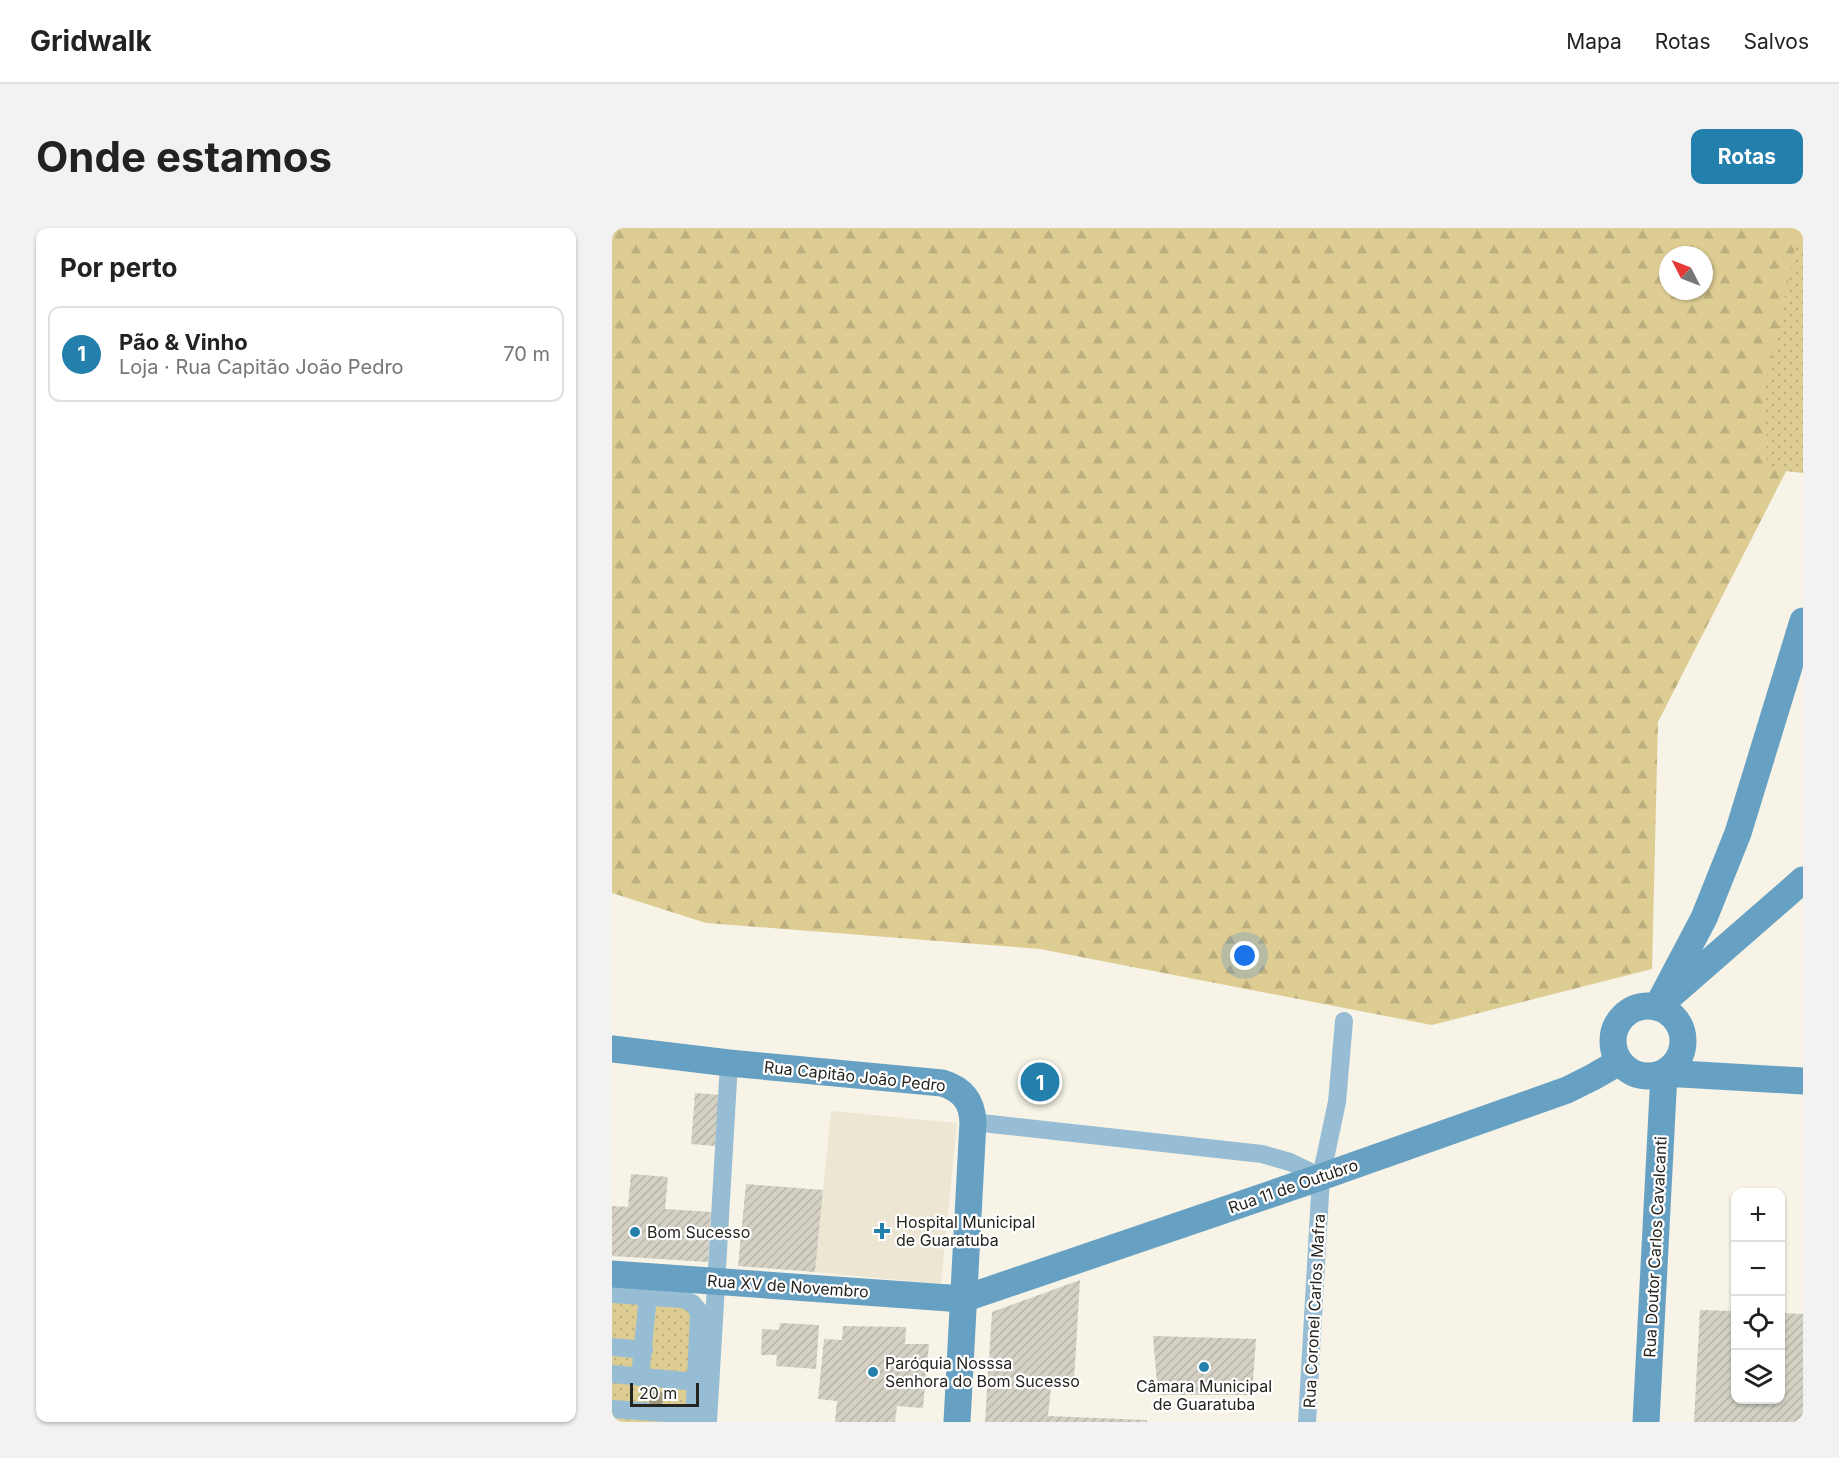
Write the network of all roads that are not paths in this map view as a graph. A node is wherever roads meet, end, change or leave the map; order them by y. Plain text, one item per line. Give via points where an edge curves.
1 (1803, 621) edge
2 (1803, 880) edge
3 (1657, 1007) junction
4 (1344, 1021) dead end
5 (612, 1049) edge
6 (1619, 1062) junction
7 (729, 1063) junction
8 (1664, 1072) junction
9 (1803, 1081) edge
10 (973, 1122) junction
11 (1322, 1177) junction
12 (612, 1274) edge
13 (717, 1281) junction
14 (612, 1294) edge
15 (648, 1296) junction
16 (963, 1299) junction
17 (612, 1347) edge
18 (644, 1350) junction
19 (640, 1377) junction
20 (613, 1380) edge
21 (696, 1382) junction
22 (612, 1409) edge
23 (699, 1420) edge
24 (957, 1422) edge
25 (1307, 1422) edge
26 (1646, 1422) edge

1 - 3 main road via 1738,833 1704,918
2 - 3 main road
3 - 6 main road via 1636,1008 1619,1021 1612,1041
3 - 8 main road via 1677,1021 1682,1032 1680,1055
4 - 11 street, Rua Coronel Carlos Mafra via 1338,1102
5 - 7 main road, Rua Capitão João Pedro
6 - 8 main road via 1644,1077
6 - 11 main road, Rua 11 de Outubro via 1567,1090
7 - 10 main road, Rua Capitão João Pedro via 942,1083 966,1096
7 - 13 street
8 - 9 main road
8 - 26 main road, Rua Doutor Carlos Cavalcanti
10 - 11 street via 1262,1154
10 - 16 main road
11 - 16 main road, Rua 11 de Outubro
11 - 25 street, Rua Coronel Carlos Mafra
12 - 13 main road, Rua XV de Novembro
13 - 16 main road, Rua XV de Novembro
13 - 23 street
14 - 15 street
15 - 18 street
15 - 21 street via 685,1300 699,1311
16 - 24 main road
17 - 18 street
18 - 19 street
19 - 20 street
19 - 21 street
21 - 23 street
22 - 23 street

